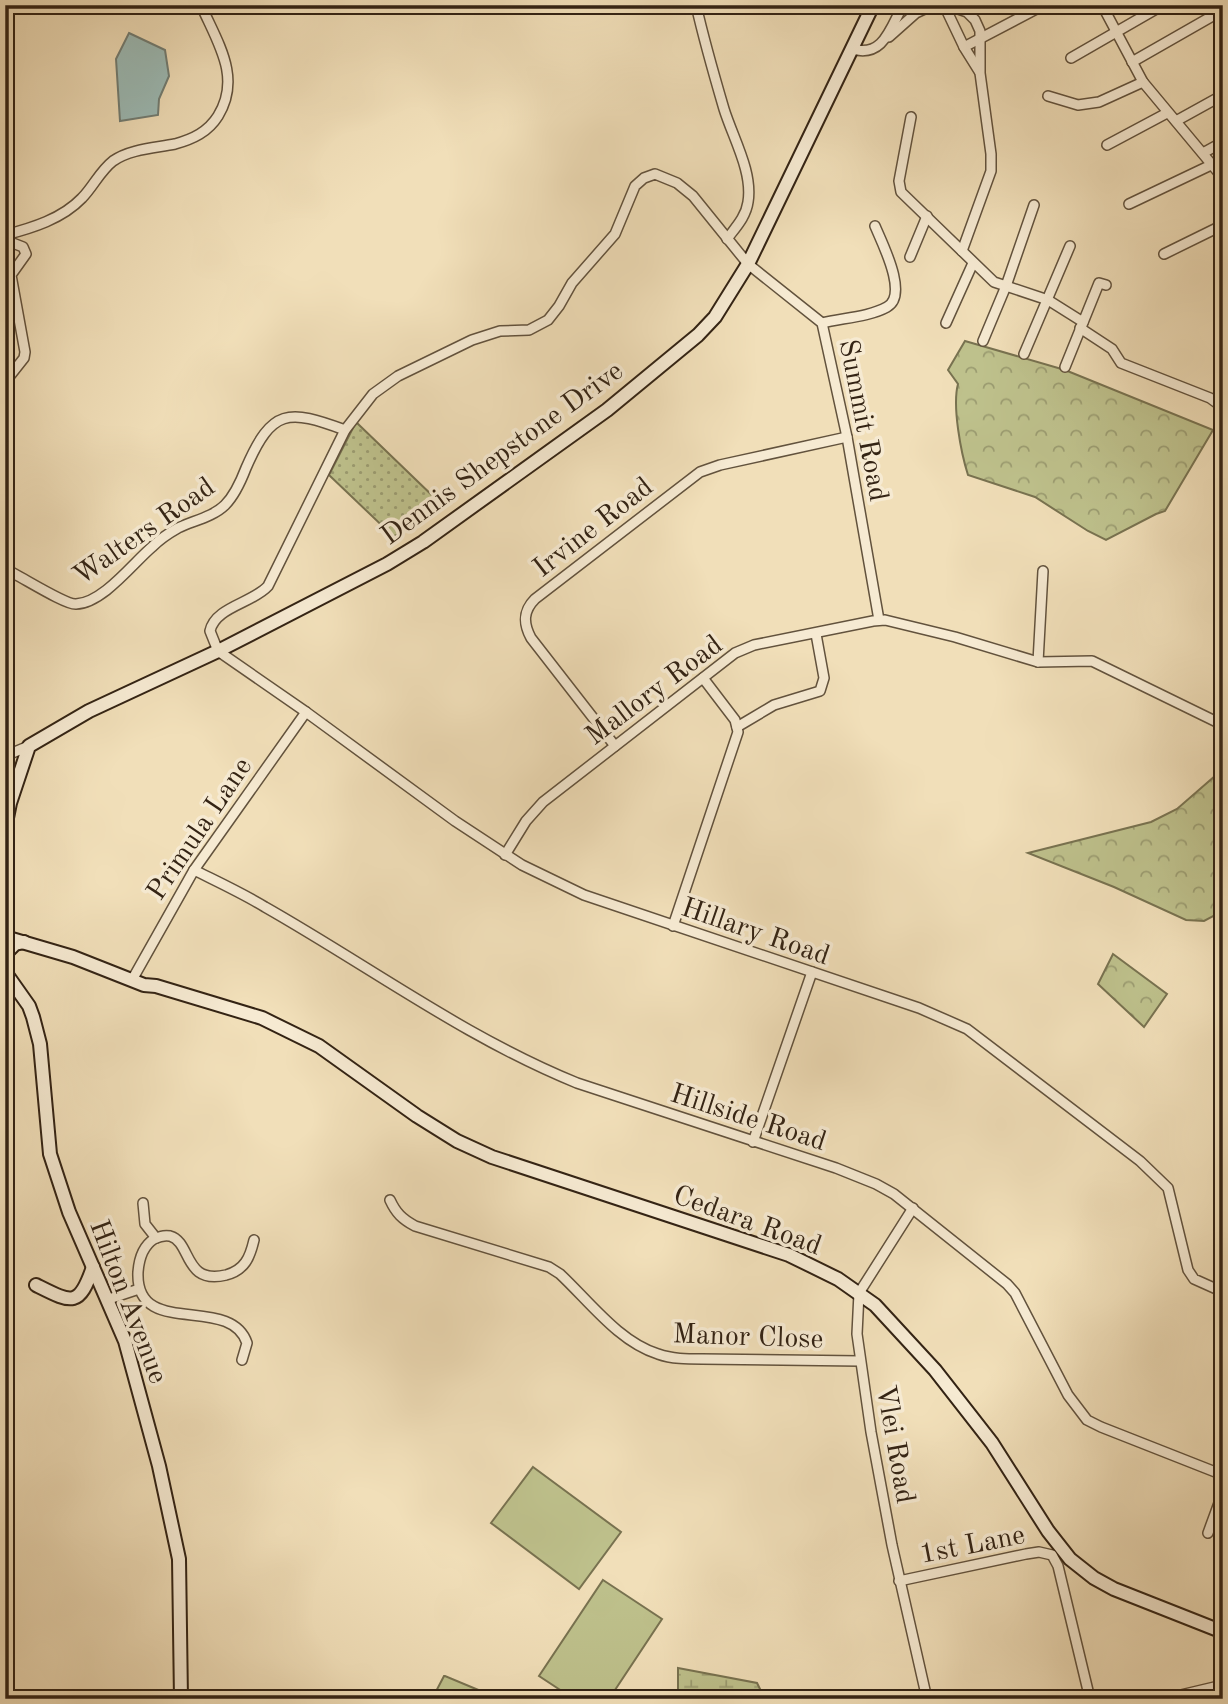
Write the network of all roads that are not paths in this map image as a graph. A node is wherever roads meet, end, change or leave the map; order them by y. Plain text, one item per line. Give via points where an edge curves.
1 (201, 5) edge
2 (696, 5) edge
3 (873, 5) edge
4 (903, 5) edge
5 (933, 5) edge
6 (946, 5) edge
7 (1044, 5) edge
8 (1102, 5) edge
9 (1163, 5) edge
10 (1223, 10) edge
11 (1117, 31) junction
12 (981, 39) junction
13 (879, 45) junction
14 (964, 47) junction
15 (852, 49) junction
16 (1071, 58) dead end
17 (1132, 62) junction
18 (980, 73) junction
19 (1143, 82) junction
20 (1223, 95) edge
21 (1048, 96) dead end
22 (1167, 113) junction
23 (911, 117) dead end
24 (1176, 121) junction
25 (1223, 142) edge
26 (1107, 145) dead end
27 (1203, 153) junction
28 (1211, 166) junction
29 (1223, 178) edge
30 (1129, 204) dead end
31 (1034, 205) dead end
32 (928, 216) junction
33 (1223, 225) edge
34 (875, 226) dead end
35 (5, 237) edge
36 (727, 239) junction
37 (1070, 246) dead end
38 (962, 251) junction
39 (1164, 254) dead end
40 (910, 257) dead end
41 (973, 263) junction
42 (748, 264) junction
43 (1106, 285) dead end
44 (1006, 286) junction
45 (1048, 300) junction
46 (822, 323) junction
47 (946, 323) dead end
48 (1081, 325) junction
49 (982, 341) dead end
50 (1024, 354) dead end
51 (1065, 367) dead end
52 (5, 382) edge
53 (1221, 406) edge
54 (345, 430) junction
55 (847, 437) junction
56 (5, 569) edge
57 (1043, 571) dead end
58 (879, 620) junction
59 (816, 634) junction
60 (218, 651) junction
61 (1038, 662) junction
62 (703, 678) junction
63 (306, 712) junction
64 (1223, 725) edge
65 (737, 727) junction
66 (29, 746) junction
67 (615, 746) junction
68 (5, 756) edge
69 (5, 828) edge
70 (505, 855) junction
71 (194, 870) junction
72 (673, 926) junction
73 (5, 929) edge
74 (5, 937) edge
75 (24, 942) junction
76 (5, 954) edge
77 (5, 972) edge
78 (812, 972) junction
79 (134, 977) junction
80 (753, 1142) junction
81 (390, 1200) dead end
82 (143, 1203) dead end
83 (912, 1208) junction
84 (156, 1238) junction
85 (254, 1240) dead end
86 (93, 1267) junction
87 (36, 1285) dead end
88 (139, 1289) junction
89 (859, 1293) junction
90 (1223, 1293) edge
91 (109, 1299) junction
92 (242, 1360) dead end
93 (860, 1361) junction
94 (1223, 1475) edge
95 (1223, 1492) edge
96 (1208, 1533) dead end
97 (900, 1581) junction
98 (1223, 1632) edge
99 (1223, 1685) edge
100 (181, 1699) edge
101 (927, 1699) edge
102 (1090, 1699) edge
103 (1164, 1699) edge

1 - 35 street via 225,60 229,86 226,103 213,124 192,139 126,155 104,170 70,209
2 - 36 street via 748,187 744,216
3 - 15 street, Dennis Shepstone Drive
4 - 13 street
5 - 13 street via 916,13
6 - 12 street via 975,20
6 - 14 street
7 - 12 street
8 - 11 street
9 - 11 street
10 - 17 street
11 - 16 street
11 - 17 street
12 - 14 street
12 - 18 street
13 - 15 street via 866,52
14 - 18 street
15 - 42 street, Dennis Shepstone Drive
17 - 19 street
18 - 38 street via 990,171
19 - 21 street via 1099,102 1078,105
19 - 22 street
20 - 24 street
22 - 24 street
22 - 26 street
23 - 32 street via 899,187
24 - 27 street
25 - 27 street
27 - 28 street
28 - 29 street
28 - 30 street
31 - 44 street
32 - 38 street
32 - 40 street
33 - 39 street
34 - 46 street via 896,286 891,304
35 - 52 street via 23,247 26,254 11,275 24,358
36 - 42 street
36 - 54 street via 677,183 649,175 635,186 609,242 572,283 548,320 529,331 488,334 398,376 373,394
37 - 45 street
38 - 41 street
41 - 44 street via 994,282
41 - 47 street
42 - 46 street, Summit Road
42 - 60 street, Dennis Shepstone Drive via 715,317 698,335 585,425 423,542
43 - 48 street via 1099,283
44 - 45 street
44 - 49 street
45 - 48 street
45 - 50 street
46 - 55 street, Summit Road
48 - 51 street
48 - 53 street via 1112,349 1121,363
54 - 56 street, Walters Road via 304,416 275,424 262,435 227,503 153,545 109,587 85,602 64,601
54 - 60 street via 268,586 212,623 210,634
55 - 58 street, Summit Road
55 - 67 street, Irvine Road via 700,472 534,598 525,615 531,638
57 - 61 street
58 - 59 street, Mallory Road
58 - 61 street, Mallory Road
59 - 62 street, Mallory Road via 754,645
59 - 65 street via 824,678 820,691 774,705
60 - 63 street, Hillary Road
60 - 66 street, Dennis Shepstone Drive via 89,711
61 - 64 street, Mallory Road via 1098,664
62 - 65 street
62 - 67 street, Mallory Road
63 - 70 street, Hillary Road
63 - 71 street, Primula Lane
65 - 72 street
66 - 68 street
66 - 69 street
67 - 70 street, Mallory Road via 534,810
70 - 72 street, Hillary Road via 584,895
71 - 79 street, Primula Lane
71 - 80 street, Hillside Road via 265,906 515,1056 577,1083
72 - 78 street, Hillary Road
73 - 79 street, Cedara Road
74 - 75 street, Cedara Road
75 - 76 street
75 - 79 street, Cedara Road
77 - 86 street, Hilton Avenue via 33,1017 40,1044 50,1154
78 - 80 street
78 - 90 street, Hillary Road via 940,1015 968,1030 1140,1161 1168,1188 1188,1270 1195,1279
79 - 89 street, Cedara Road via 262,1018 319,1045 417,1116 492,1157 789,1255
80 - 83 street, Hillside Road via 876,1184
81 - 93 street, Manor Close via 402,1219 415,1226 550,1267 631,1340 656,1354
82 - 84 street via 145,1224
83 - 89 street, Vlei Road
83 - 94 street, Hillside Road via 1015,1293 1087,1420
84 - 85 street via 177,1240 207,1276 233,1273 244,1265
84 - 88 street via 139,1263
86 - 87 street via 80,1296 65,1298
86 - 91 street, Hilton Avenue
88 - 91 street
88 - 92 street via 161,1310 226,1321 236,1327 247,1343
89 - 93 street, Vlei Road
89 - 98 street, Cedara Road via 901,1330 943,1380 1009,1466 1070,1559 1114,1589
91 - 100 street, Hilton Avenue via 147,1417 179,1559
93 - 97 street, Vlei Road
95 - 96 street
97 - 101 street, Vlei Road
97 - 102 street, 1st Lane via 1026,1554 1052,1555
99 - 103 street

